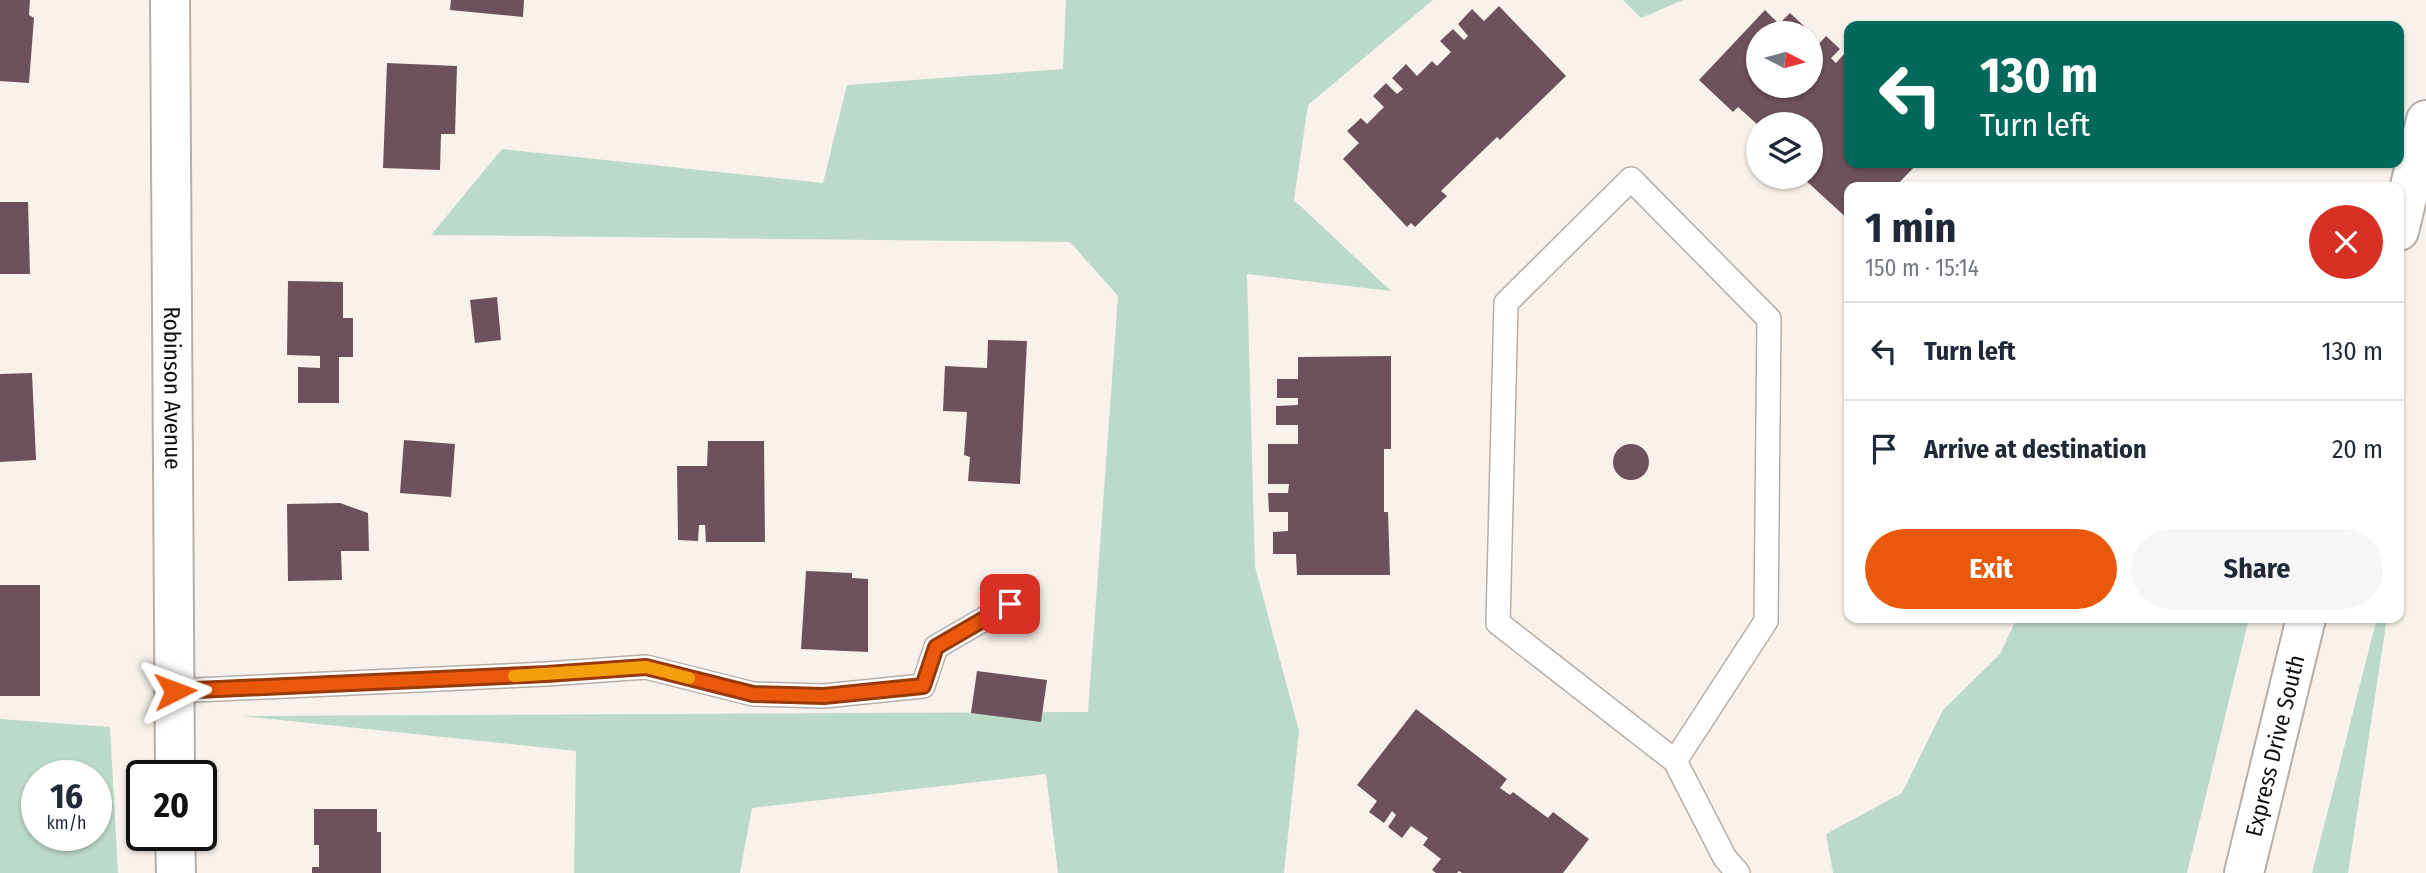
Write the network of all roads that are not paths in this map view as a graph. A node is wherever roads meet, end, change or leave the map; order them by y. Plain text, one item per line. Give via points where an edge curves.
1 (170, 0) edge
2 (2426, 120) edge
3 (2404, 210) edge
4 (1010, 604) dead end
5 (2305, 623) edge
6 (175, 691) junction
7 (175, 760) edge
8 (1675, 761) junction
9 (176, 851) edge
10 (176, 873) edge
11 (1738, 873) edge
12 (2244, 873) edge

1 - 6 street, Robinson Avenue
2 - 3 street
4 - 6 lane via 936,647 923,686 824,696 753,694 646,667
5 - 12 street, Express Drive South
6 - 7 street, Robinson Avenue
8 - 8 lane via 1766,621 1769,319 1631,180 1506,303 1498,623
8 - 11 lane via 1725,858
9 - 10 street

